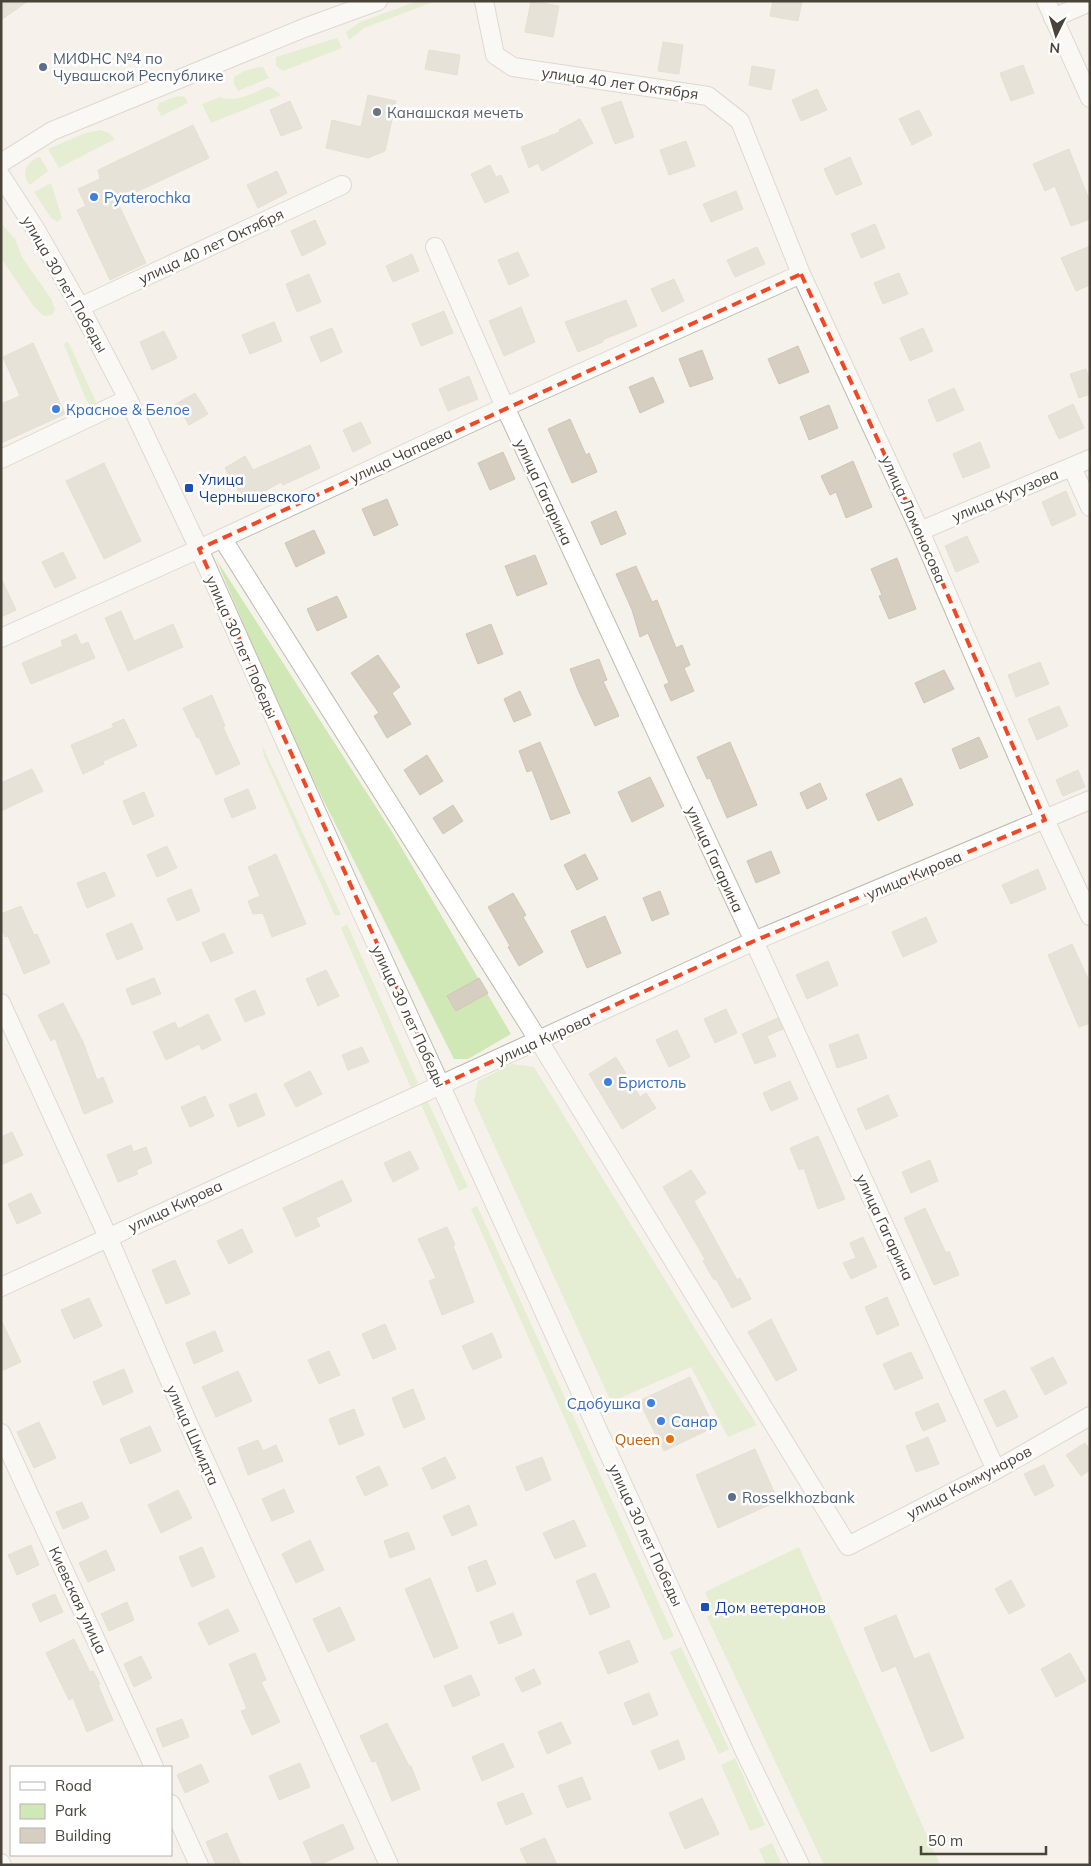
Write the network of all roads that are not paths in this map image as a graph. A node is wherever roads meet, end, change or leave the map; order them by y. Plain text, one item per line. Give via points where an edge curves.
1 (378, 1) edge
2 (484, 1) edge
3 (1046, 1) edge
4 (1090, 2) edge
5 (1053, 18) junction
6 (1090, 98) edge
7 (740, 121) joint
8 (1, 163) edge
9 (1, 176) edge
10 (342, 185) dead end
11 (435, 247) dead end
12 (801, 274) junction
13 (80, 306) junction
14 (128, 399) junction
15 (505, 407) junction
16 (1, 459) edge
17 (1090, 459) edge
18 (1072, 467) junction
19 (1090, 508) edge
20 (920, 531) junction
21 (222, 538) junction
22 (199, 549) junction
23 (1, 638) edge
24 (1090, 800) edge
25 (1044, 820) junction
26 (1090, 916) edge
27 (754, 941) junction
28 (1, 1003) edge
29 (539, 1042) junction
30 (441, 1085) junction
31 (108, 1237) junction
32 (1, 1287) edge
33 (1090, 1416) edge
34 (1, 1434) edge
35 (996, 1470) junction
36 (848, 1546) joint
37 (154, 1766) edge
38 (172, 1806) edge
39 (199, 1865) edge
40 (389, 1865) edge
41 (800, 1865) edge

1 - 8 street via 52,131
2 - 7 street, улица 40 лет Октября via 495,55 513,67 708,96
3 - 5 street
4 - 5 street
5 - 6 street
7 - 12 street, улица Ломоносова
9 - 13 street, улица 30 лет Победы
10 - 13 street, улица 40 лет Октября
11 - 15 street, улица Гагарина
12 - 15 street, улица Чапаева
12 - 20 street, улица Ломоносова
13 - 14 street, улица 30 лет Победы
14 - 16 street
14 - 22 street, улица 30 лет Победы
15 - 21 street, улица Чапаева
15 - 27 street, улица Гагарина
17 - 18 street, улица Кутузова
18 - 19 street
18 - 20 street, улица Кутузова
20 - 25 street, улица Ломоносова
21 - 22 street, улица Чапаева
21 - 29 street, улица 30 лет Победы
22 - 23 street, улица Чапаева
22 - 30 street, улица 30 лет Победы
24 - 25 street, улица Кирова
25 - 26 street, улица Ломоносова
25 - 27 street, улица Кирова
27 - 29 street, улица Кирова
27 - 35 street, улица Гагарина
28 - 31 street, улица Шмидта
29 - 30 street, улица Кирова
29 - 36 street, улица 30 лет Победы
30 - 31 street, улица Кирова
30 - 41 street, улица 30 лет Победы via 744,1750
31 - 32 street, улица Кирова
31 - 40 street, улица Шмидта via 187,1421
33 - 35 street, улица Коммунаров
34 - 37 street, Киевская улица
35 - 36 street, улица Коммунаров
38 - 39 street

